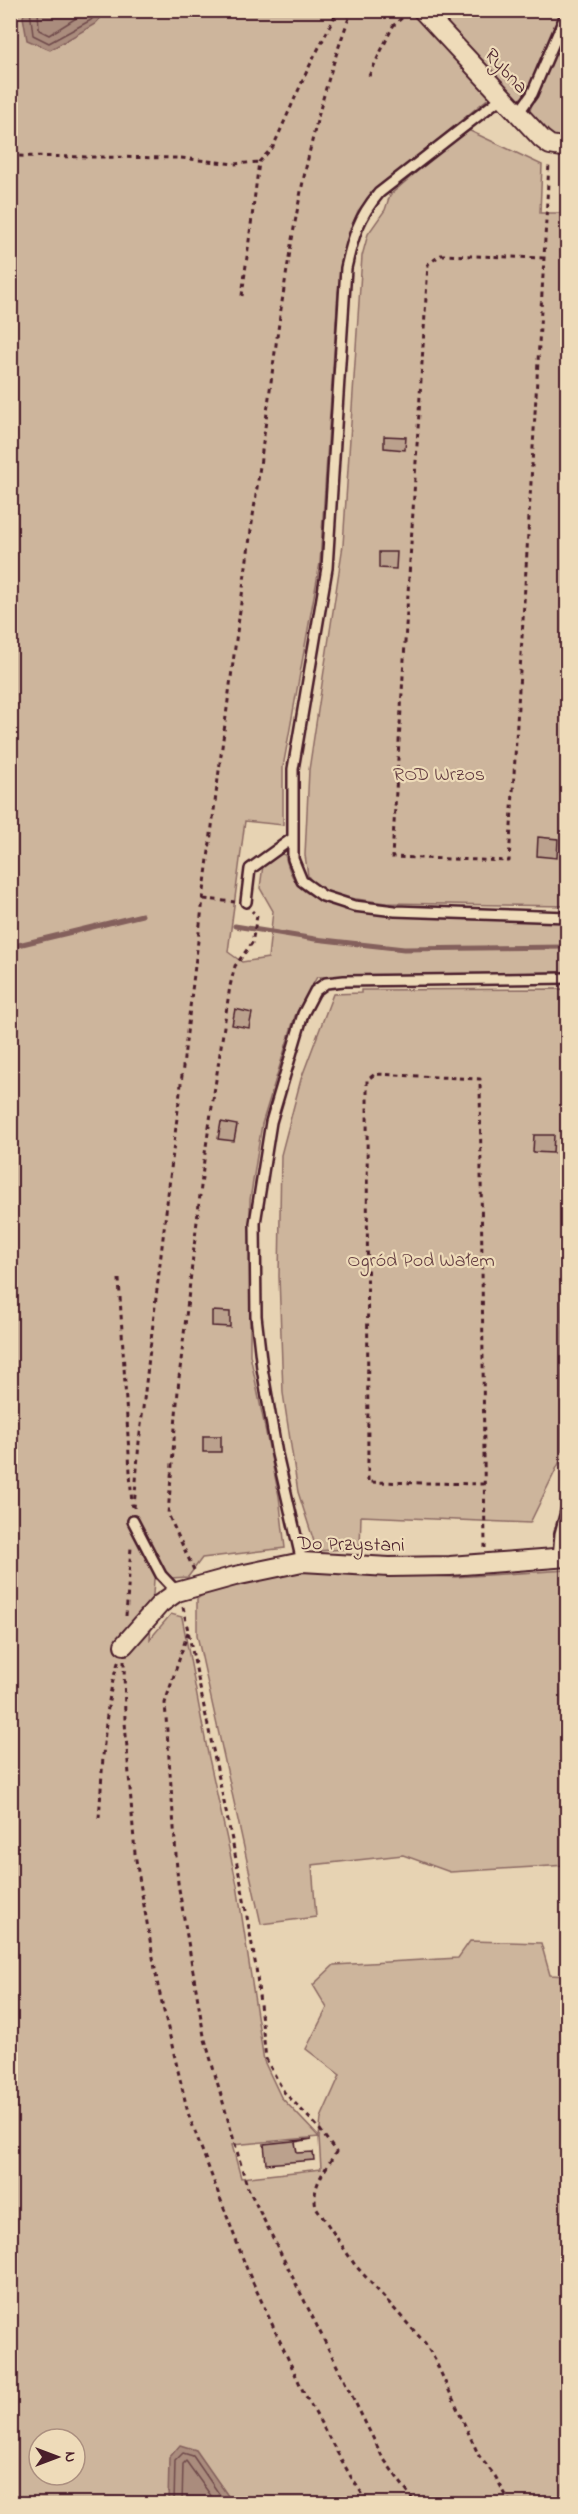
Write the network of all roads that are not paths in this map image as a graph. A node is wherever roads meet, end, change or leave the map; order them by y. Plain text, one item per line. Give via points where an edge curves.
1 (422, 10) edge
2 (567, 13) edge
3 (501, 98) junction
4 (517, 115) junction
5 (559, 147) edge
6 (293, 838) junction
7 (246, 902) dead end
8 (567, 917) edge
9 (567, 978) edge
10 (567, 1504) edge
11 (133, 1521) road end
12 (563, 1558) edge
13 (302, 1562) junction
14 (177, 1592) junction
15 (124, 1645) road end

1 - 3 street, Rybna
2 - 4 lane via 532,94
3 - 4 street, Rybna
3 - 6 lane via 379,193 355,229 345,268 327,568 292,769
4 - 5 street, Rybna
6 - 7 lane via 250,869
6 - 8 lane via 293,860 302,881 323,896 354,906
9 - 13 lane via 326,983 315,990 303,1014 272,1122 255,1223 256,1316 262,1368
10 - 12 lane via 560,1534
11 - 14 lane via 161,1575
12 - 13 street, Do Przystani via 389,1567
13 - 14 street, Do Przystani
14 - 15 street, Do Przystani via 160,1604

